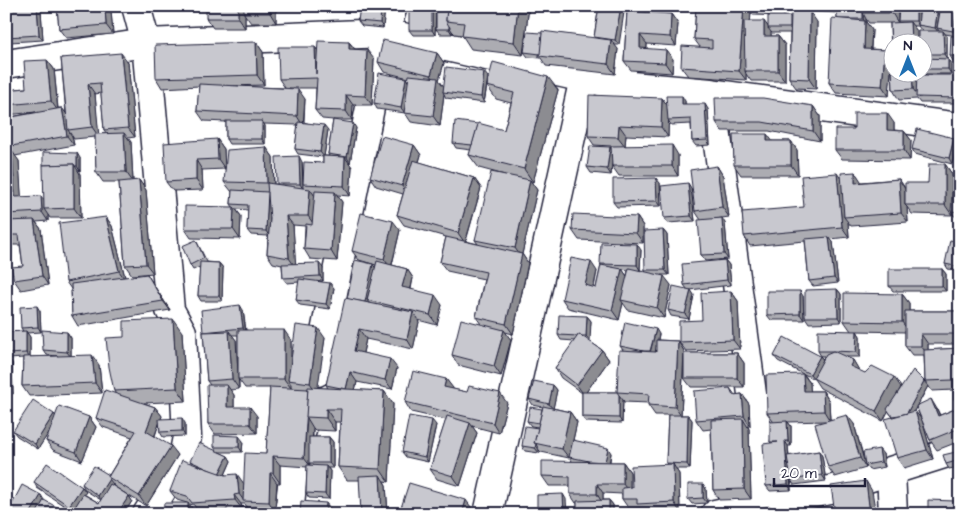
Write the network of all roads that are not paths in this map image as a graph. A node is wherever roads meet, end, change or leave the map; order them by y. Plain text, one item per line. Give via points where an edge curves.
1 (136, 6) edge
2 (393, 6) edge
3 (631, 6) edge
4 (385, 33) junction
5 (146, 43) junction
6 (6, 64) edge
7 (584, 78) junction
8 (620, 84) junction
9 (712, 93) junction
10 (960, 128) edge
11 (960, 449) edge
12 (890, 472) junction
13 (767, 504) junction
14 (147, 514) edge
15 (289, 514) edge
16 (488, 514) edge
17 (715, 514) edge
18 (893, 514) edge

1 - 5 street
2 - 4 street
3 - 8 street
4 - 5 street
4 - 7 street
4 - 15 street via 310,402 295,456
5 - 6 street
5 - 14 street via 170,310 182,332 188,437 183,457
7 - 8 street
7 - 16 street
8 - 9 street
9 - 10 street
9 - 13 street
11 - 12 street
12 - 13 street
12 - 18 street
13 - 17 street

